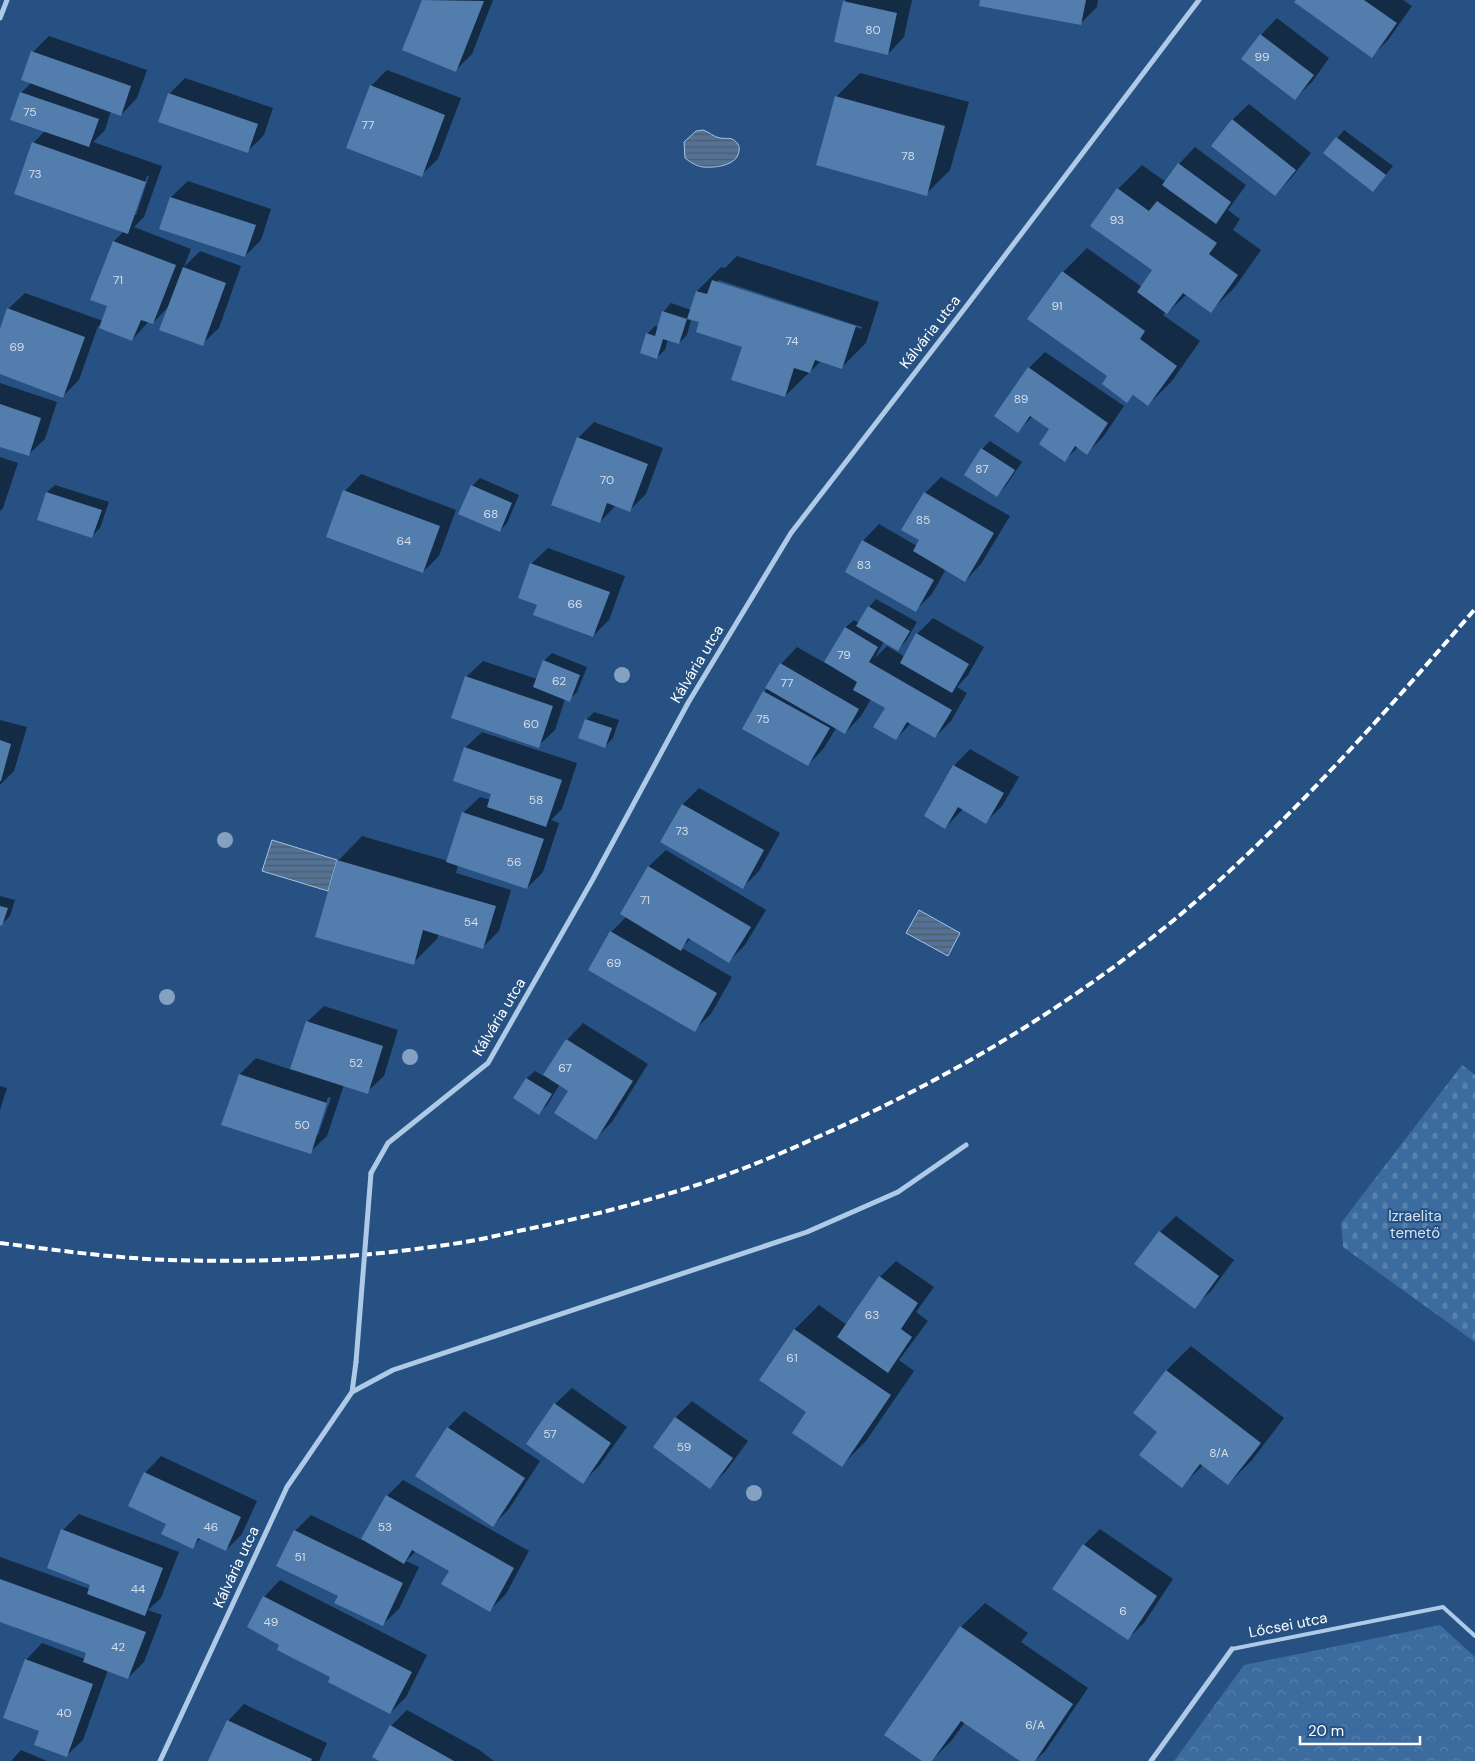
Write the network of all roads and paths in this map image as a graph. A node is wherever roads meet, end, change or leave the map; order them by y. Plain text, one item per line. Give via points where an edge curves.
1 (7, 0) edge
2 (1199, 0) edge
3 (0, 18) edge
4 (966, 1146) dead end
5 (352, 1392) junction
6 (1475, 1636) edge
7 (1232, 1649) joint
8 (160, 1761) edge
9 (1151, 1761) edge

1 - 3 street
2 - 5 street, Kálvária utca, bridge via 791,533 688,703 488,1063 388,1142 372,1173
4 - 5 street, Kálvária utca via 898,1192 807,1232 394,1370
5 - 8 street, Kálvária utca via 287,1487
6 - 7 lane, Lőcsei utca via 1443,1607
7 - 9 street, Lőcsei utca

